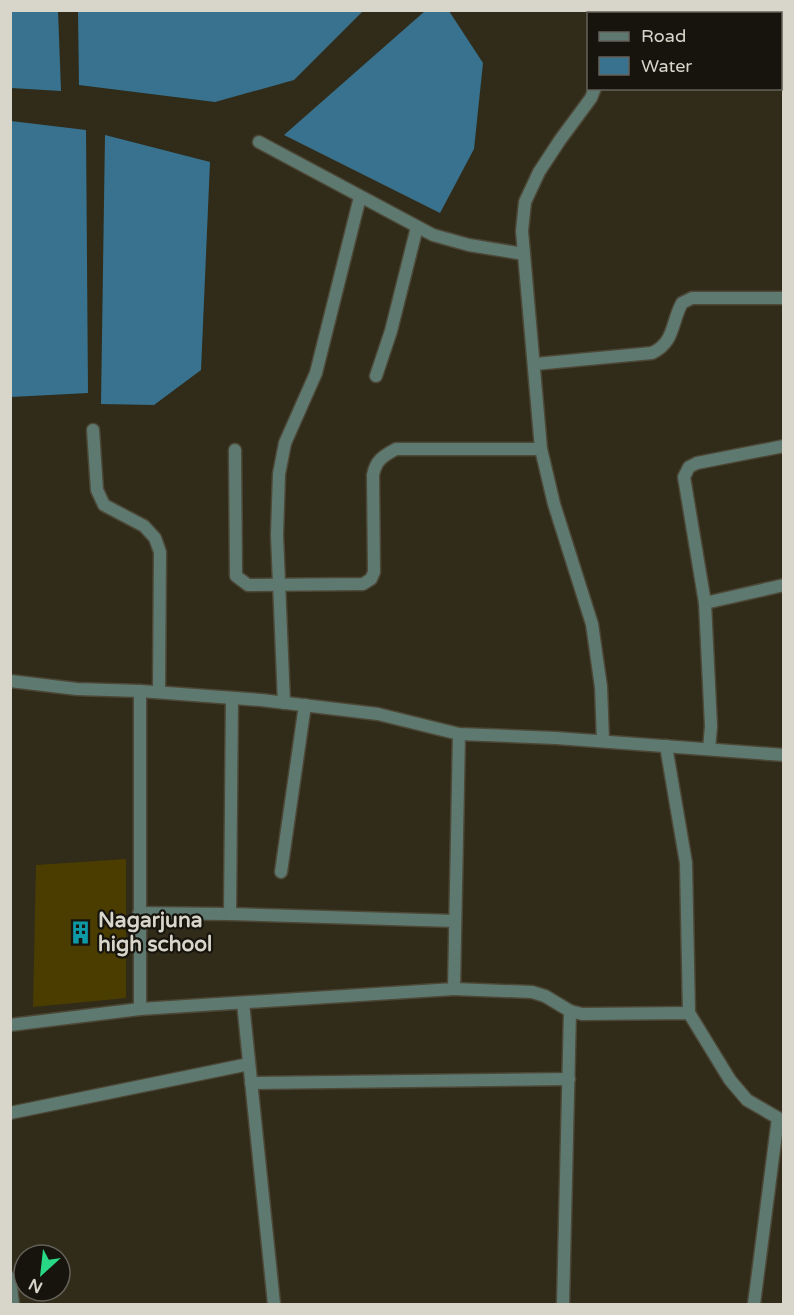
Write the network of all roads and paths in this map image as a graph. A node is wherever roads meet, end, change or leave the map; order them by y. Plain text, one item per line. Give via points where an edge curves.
1 (595, 90) edge
2 (259, 142) dead end
3 (360, 197) junction
4 (417, 227) junction
5 (524, 254) junction
6 (783, 298) edge
7 (535, 364) junction
8 (376, 376) dead end
9 (93, 430) dead end
10 (783, 446) edge
11 (541, 449) junction
12 (235, 450) dead end
13 (783, 585) edge
14 (279, 586) junction
15 (705, 603) junction
16 (10, 681) edge
17 (140, 691) junction
18 (159, 692) junction
19 (232, 698) junction
20 (284, 703) junction
21 (305, 705) junction
22 (459, 734) junction
23 (603, 741) junction
24 (666, 746) junction
25 (709, 749) junction
26 (783, 755) edge
27 (281, 872) dead end
28 (139, 913) junction
29 (230, 914) junction
30 (455, 921) junction
31 (454, 989) junction
32 (243, 1003) junction
33 (140, 1009) junction
34 (570, 1011) junction
35 (688, 1012) junction
36 (10, 1025) edge
37 (249, 1064) junction
38 (568, 1079) junction
39 (251, 1083) junction
40 (10, 1113) edge
41 (781, 1118) edge
42 (10, 1278) edge
43 (13, 1305) edge
44 (274, 1305) edge
45 (563, 1305) edge
46 (754, 1305) edge

1 - 5 street via 539,172 525,202
2 - 3 street
3 - 4 street
3 - 14 street via 316,373 285,443 279,474
4 - 5 street via 470,246
4 - 8 street
5 - 7 street
6 - 7 street via 692,298 682,303 670,337 652,353
7 - 11 street
9 - 18 street via 97,490 104,505 144,526 155,538 160,552
10 - 15 street via 697,464 689,467 684,477
11 - 14 street via 396,449 384,455 375,464 373,475 371,579 363,584
11 - 23 street via 592,624 601,687
12 - 14 street via 236,576 248,585
13 - 15 street
14 - 20 street
15 - 25 street
16 - 17 street
17 - 18 street
17 - 28 street
18 - 19 street
19 - 20 street
19 - 29 street
20 - 21 street
21 - 22 street via 378,714
21 - 27 street
22 - 23 street
22 - 30 street
23 - 24 street
24 - 25 street
24 - 35 street via 686,863
25 - 26 street
28 - 29 street
28 - 33 street
29 - 30 street
30 - 31 street
31 - 32 street
31 - 34 street via 532,992
32 - 33 street
32 - 37 street
33 - 36 street
34 - 35 street
34 - 38 street
35 - 41 street via 747,1100
37 - 39 street
37 - 40 street
38 - 39 street
38 - 45 street
39 - 44 street
41 - 46 street
42 - 43 street

